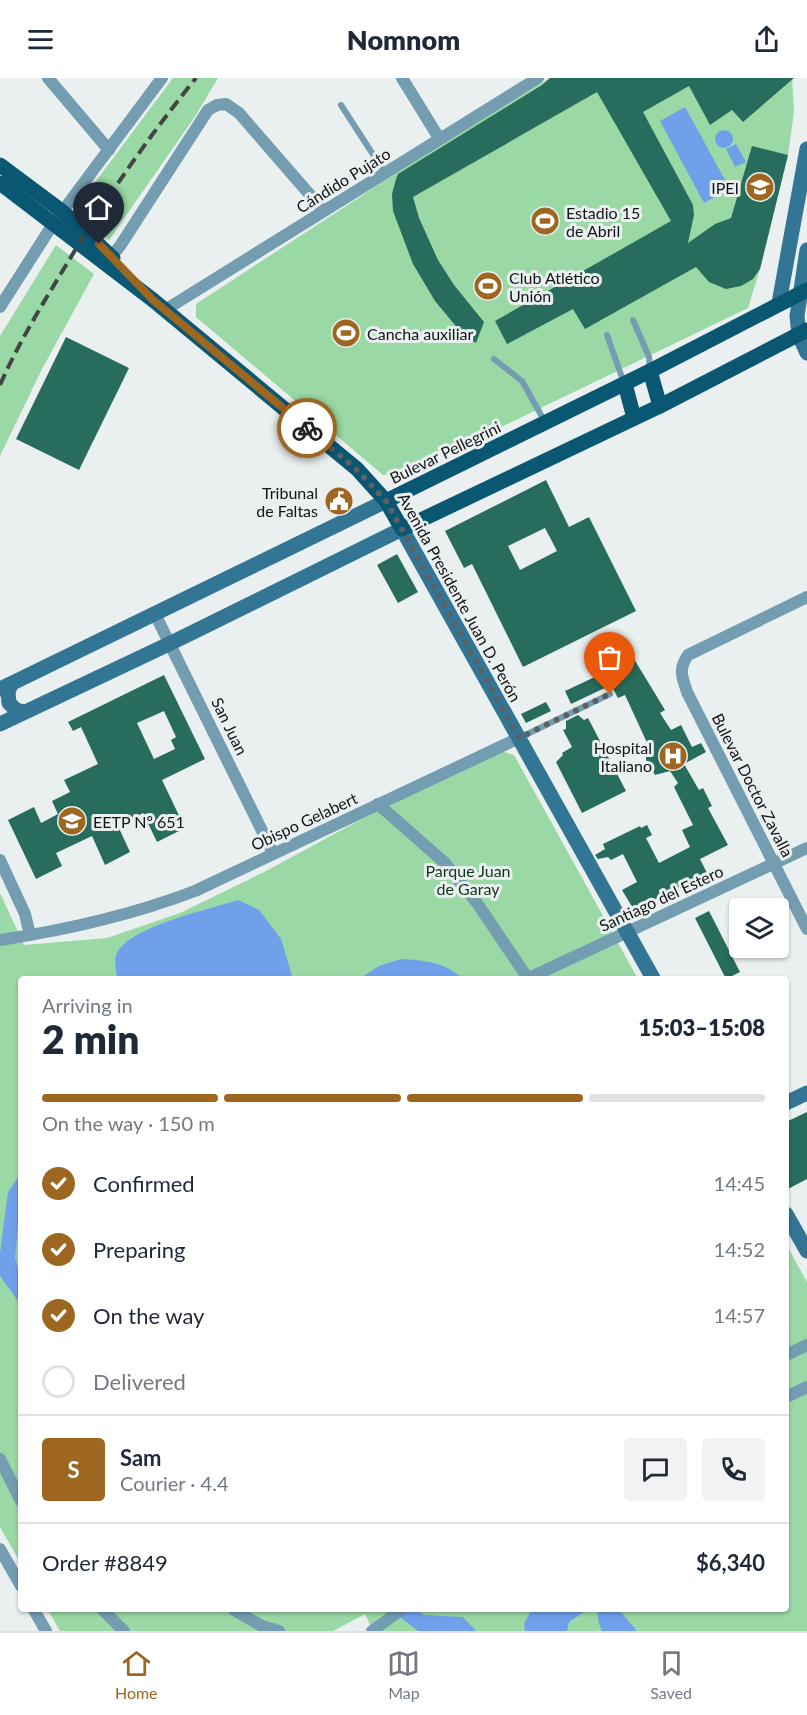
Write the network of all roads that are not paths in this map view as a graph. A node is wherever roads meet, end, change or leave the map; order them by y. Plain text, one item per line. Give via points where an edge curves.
1 (48, 78) edge
2 (162, 78) edge
3 (402, 78) edge
4 (529, 80) edge
5 (341, 105) dead end
6 (439, 138) junction
7 (807, 149) edge
8 (109, 150) junction
9 (0, 165) edge
10 (385, 173) junction
11 (0, 183) edge
12 (324, 211) junction
13 (58, 218) junction
14 (807, 250) edge
15 (111, 257) junction
16 (803, 291) edge
17 (779, 303) junction
18 (159, 305) junction
19 (0, 307) edge
20 (633, 320) dead end
21 (803, 333) edge
22 (607, 336) dead end
23 (807, 353) edge
24 (494, 359) dead end
25 (650, 371) junction
26 (625, 384) junction
27 (660, 406) junction
28 (634, 418) junction
29 (545, 423) junction
30 (386, 501) junction
31 (402, 529) junction
32 (807, 597) edge
33 (156, 614) junction
34 (171, 643) junction
35 (6, 686) edge
36 (610, 694) dead end
37 (24, 712) junction
38 (0, 724) edge
39 (519, 738) junction
40 (378, 804) junction
41 (807, 848) edge
42 (273, 853) junction
43 (0, 860) edge
44 (774, 864) junction
45 (807, 929) edge
46 (627, 932) junction
47 (30, 935) junction
48 (0, 940) edge
49 (527, 976) edge
50 (535, 976) edge
51 (652, 976) edge
52 (807, 1093) edge
53 (789, 1102) edge
54 (789, 1219) edge
55 (807, 1251) edge
56 (807, 1345) edge
57 (789, 1354) edge
58 (807, 1387) edge
59 (789, 1396) edge
60 (0, 1459) edge
61 (18, 1496) edge
62 (0, 1549) edge
63 (18, 1581) edge
64 (35, 1612) edge
65 (105, 1612) edge
66 (238, 1612) edge
67 (398, 1612) edge
68 (378, 1628) edge
69 (41, 1629) edge
70 (124, 1631) edge
71 (279, 1631) edge

1 - 8 street
2 - 8 street
3 - 6 street
4 - 6 street, Cándido Pujato
5 - 10 lane
6 - 10 street, Cándido Pujato
7 - 17 street
8 - 13 street
9 - 13 main road, Avenida Presidente Juan D. Perón
10 - 12 street, Cándido Pujato
11 - 13 main road, Avenida Presidente Juan D. Perón
12 - 15 street via 239,113 226,104 217,105 208,111
12 - 18 street, Cándido Pujato
13 - 15 main road, Avenida Presidente Juan D. Perón
13 - 18 main road, Avenida Presidente Juan D. Perón
13 - 19 street
14 - 16 street
15 - 18 main road, Avenida Presidente Juan D. Perón
16 - 17 main road, Bulevar Pellegrini
16 - 21 street via 797,316
17 - 25 main road, Bulevar Pellegrini
18 - 30 main road, Avenida Presidente Juan D. Perón via 357,470
20 - 25 lane via 649,357
21 - 23 street
21 - 27 main road
22 - 26 lane
24 - 29 lane via 522,381
25 - 26 main road, Bulevar Pellegrini
25 - 27 main road
26 - 28 main road
26 - 29 main road, Bulevar Pellegrini
27 - 28 main road
28 - 31 main road
29 - 30 main road, Bulevar Pellegrini
30 - 31 main road, Avenida Presidente Juan D. Perón
30 - 33 street, Bulevar Pellegrini
31 - 34 street
31 - 39 street, Avenida Presidente Juan D. Perón
32 - 44 street, Bulevar Doctor Zavalla via 688,655 681,666 687,693
33 - 34 street, San Juan
33 - 35 street, Bulevar Pellegrini
34 - 37 street
34 - 42 street, San Juan
35 - 37 street via 9,703
36 - 39 lane, Obispo Gelabert
37 - 38 street
39 - 40 street, Obispo Gelabert
39 - 46 street, Avenida Presidente Juan D. Perón
40 - 42 street, Obispo Gelabert
40 - 49 street via 445,863
41 - 44 street, Santiago del Estero
42 - 47 street, Obispo Gelabert via 155,906
43 - 47 street via 25,914
44 - 45 street, Bulevar Doctor Zavalla
44 - 46 street, Santiago del Estero
46 - 50 street, Santiago del Estero
46 - 51 street, Avenida Presidente Juan D. Perón
47 - 48 street, Obispo Gelabert
52 - 53 street
54 - 55 street
56 - 57 street
58 - 59 street
60 - 61 street
62 - 63 street
64 - 69 street
65 - 70 street
66 - 71 street
67 - 68 street

